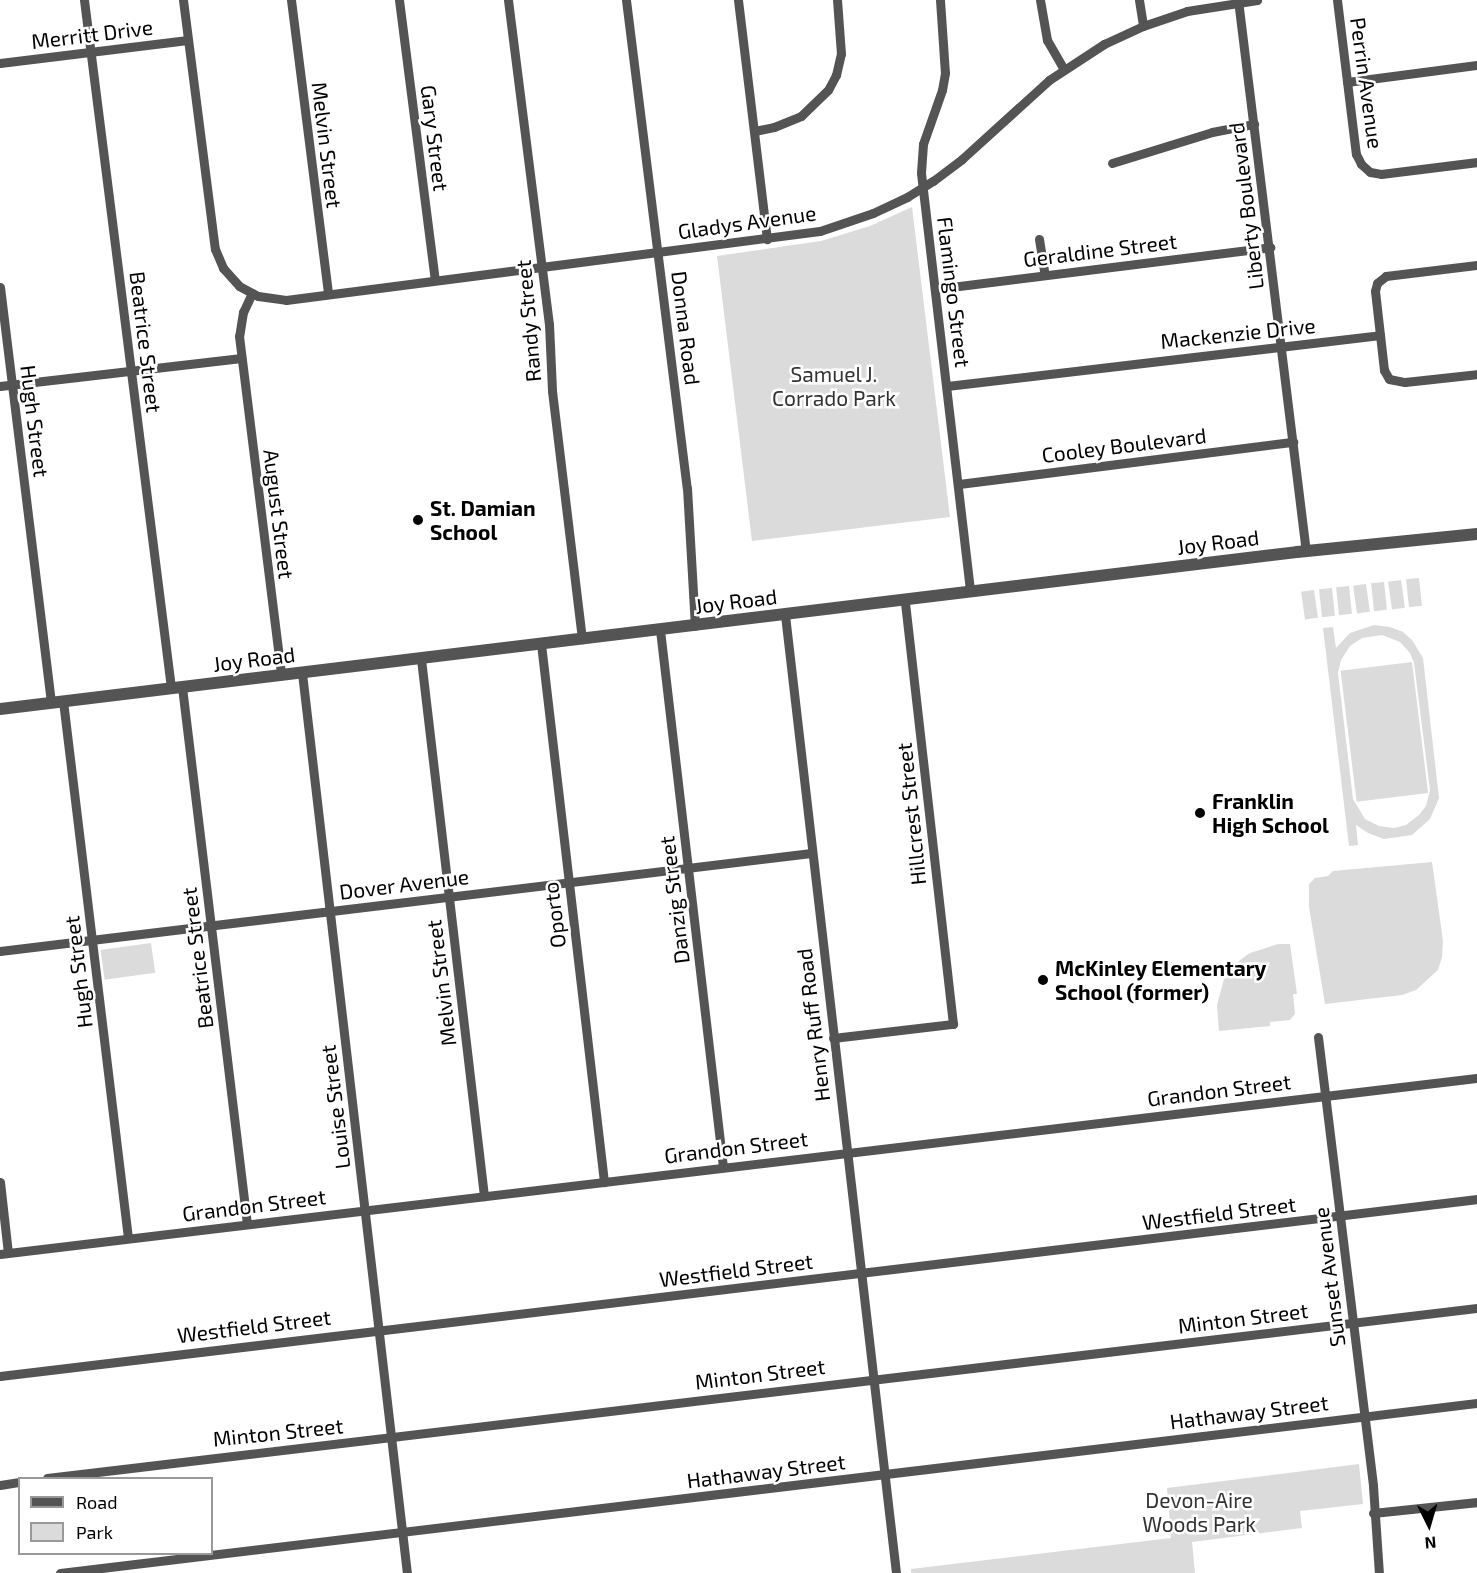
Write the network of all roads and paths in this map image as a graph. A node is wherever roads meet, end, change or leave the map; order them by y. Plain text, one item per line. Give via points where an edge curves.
1 (84, 0) edge
2 (183, 0) edge
3 (291, 0) edge
4 (399, 0) edge
5 (508, 0) edge
6 (626, 0) edge
7 (738, 0) edge
8 (837, 0) edge
9 (940, 0) edge
10 (1040, 0) edge
11 (1139, 0) edge
12 (1257, 0) edge
13 (1337, 0) edge
14 (1238, 1) edge
15 (1143, 26) junction
16 (188, 40) junction
17 (91, 52) junction
18 (0, 63) edge
19 (1477, 66) edge
20 (1064, 69) junction
21 (1347, 82) junction
22 (1254, 124) junction
23 (754, 131) junction
24 (1477, 162) edge
25 (1112, 163) dead end
26 (922, 187) junction
27 (767, 239) junction
28 (1039, 239) dead end
29 (1270, 247) junction
30 (658, 252) junction
31 (1477, 265) edge
32 (542, 267) junction
33 (1044, 275) junction
34 (435, 280) junction
35 (0, 287) edge
36 (935, 289) junction
37 (252, 293) junction
38 (328, 294) junction
39 (1380, 335) junction
40 (1281, 346) junction
41 (241, 358) junction
42 (132, 371) junction
43 (1477, 374) edge
44 (12, 385) junction
45 (0, 386) edge
46 (947, 386) junction
47 (1293, 442) junction
48 (959, 484) junction
49 (1477, 534) edge
50 (1306, 552) junction
51 (970, 592) junction
52 (905, 600) junction
53 (785, 615) junction
54 (695, 626) junction
55 (660, 630) junction
56 (582, 639) junction
57 (541, 644) junction
58 (421, 659) junction
59 (302, 673) junction
60 (281, 675) junction
61 (177, 687) junction
62 (57, 702) junction
63 (0, 709) edge
64 (812, 853) junction
65 (688, 868) junction
66 (569, 882) junction
67 (449, 897) junction
68 (331, 911) junction
69 (212, 925) junction
70 (93, 940) junction
71 (0, 951) edge
72 (1318, 1037) dead end
73 (833, 1038) junction
74 (1477, 1078) edge
75 (1325, 1096) junction
76 (846, 1152) junction
77 (723, 1167) junction
78 (0, 1182) edge
79 (604, 1182) junction
80 (484, 1196) junction
81 (1477, 1199) edge
82 (365, 1210) junction
83 (1340, 1216) junction
84 (247, 1224) junction
85 (128, 1238) junction
86 (4, 1254) edge
87 (860, 1273) junction
88 (1477, 1308) edge
89 (1353, 1323) junction
90 (379, 1330) junction
91 (0, 1376) edge
92 (873, 1378) junction
93 (1477, 1403) edge
94 (1365, 1417) junction
95 (391, 1439) junction
96 (884, 1473) junction
97 (62, 1477) edge
98 (18, 1482) edge
99 (0, 1485) edge
100 (1477, 1502) edge
101 (1374, 1514) junction
102 (403, 1532) junction
103 (211, 1555) edge
104 (213, 1555) edge
105 (60, 1573) edge
106 (407, 1573) edge
107 (896, 1573) edge
108 (1379, 1573) edge

1 - 17 street, Beatrice Street
2 - 16 street
3 - 38 street, Melvin Street
4 - 34 street, Gary Street
5 - 32 street, Randy Street
6 - 30 street, Donna Road
7 - 23 street
8 - 23 street via 841,54 828,90 801,116
9 - 26 street, Flamingo Street via 945,73 923,144
10 - 20 street via 1047,40
11 - 15 street
12 - 14 street, Gladys Avenue
13 - 21 street, Perrin Avenue
14 - 15 street, Gladys Avenue via 1187,11
14 - 22 street, Liberty Boulevard
15 - 20 street, Gladys Avenue
16 - 17 street, Merritt Drive
16 - 37 street via 215,249 228,274
17 - 18 street, Merritt Drive
17 - 42 street, Beatrice Street
19 - 21 street
20 - 26 street, Gladys Avenue via 962,159
21 - 24 street, Perrin Avenue via 1356,154 1366,168 1387,173
22 - 25 street via 1212,132
22 - 29 street, Liberty Boulevard
23 - 27 street
26 - 27 street, Gladys Avenue via 851,221 820,231
26 - 36 street, Flamingo Street
27 - 30 street, Gladys Avenue
28 - 33 street
29 - 33 street, Geraldine Street
29 - 40 street, Liberty Boulevard
30 - 32 street, Gladys Avenue
30 - 54 street, Donna Road via 690,509
31 - 39 street via 1382,278 1375,291
32 - 34 street, Gladys Avenue
32 - 56 street, Randy Street via 552,391
33 - 36 street, Geraldine Street
34 - 38 street, Gladys Avenue
35 - 44 street, Hugh Street
36 - 46 street, Flamingo Street
37 - 38 street, Gladys Avenue via 280,300
37 - 41 street via 240,323
39 - 40 street, Mackenzie Drive
39 - 43 street via 1385,374 1394,381
40 - 46 street, Mackenzie Drive
40 - 47 street, Liberty Boulevard
41 - 42 street
41 - 60 street, August Street
42 - 44 street
42 - 61 street, Beatrice Street
44 - 45 street
44 - 62 street, Hugh Street
46 - 48 street, Flamingo Street
47 - 48 street, Cooley Boulevard
47 - 50 street, Liberty Boulevard
48 - 51 street, Flamingo Street
49 - 50 street, Joy Road
50 - 51 street, Joy Road
51 - 52 street, Joy Road
52 - 53 street, Joy Road
52 - 73 street, Hillcrest Street via 953,1024
53 - 54 street, Joy Road
53 - 64 street, Henry Ruff Road
54 - 55 street, Joy Road
55 - 56 street, Joy Road
55 - 65 street, Danzig Street
56 - 57 street, Joy Road
57 - 58 street, Joy Road
57 - 66 street, Oporto
58 - 59 street, Joy Road
58 - 67 street, Melvin Street
59 - 60 street, Joy Road
59 - 68 street, Louise Street
60 - 61 street, Joy Road
61 - 62 street, Joy Road
61 - 69 street, Beatrice Street
62 - 63 street, Joy Road
62 - 70 street, Hugh Street
64 - 65 street, Dover Avenue
64 - 73 street, Henry Ruff Road
65 - 66 street, Dover Avenue
65 - 77 street, Danzig Street
66 - 67 street, Dover Avenue
66 - 79 street, Oporto
67 - 68 street, Dover Avenue
67 - 80 street, Melvin Street
68 - 69 street, Dover Avenue
68 - 82 street, Louise Street
69 - 70 street, Dover Avenue
69 - 84 street, Beatrice Street
70 - 71 street, Dover Avenue
70 - 85 street, Hugh Street
72 - 75 street, Sunset Avenue
73 - 76 street, Henry Ruff Road
74 - 75 street, Grandon Street
75 - 76 street, Grandon Street
75 - 83 street, Sunset Avenue
76 - 77 street, Grandon Street
76 - 87 street, Henry Ruff Road
77 - 79 street, Grandon Street
78 - 86 street
79 - 80 street, Grandon Street
80 - 82 street, Grandon Street
81 - 83 street, Westfield Street
82 - 84 street, Grandon Street
82 - 90 street, Louise Street
83 - 87 street, Westfield Street
83 - 89 street, Sunset Avenue
84 - 85 street, Grandon Street
85 - 86 street, Grandon Street
87 - 90 street, Westfield Street
87 - 92 street, Henry Ruff Road
88 - 89 street, Minton Street
89 - 92 street, Minton Street
89 - 94 street, Sunset Avenue
90 - 91 street, Westfield Street
90 - 95 street, Louise Street
92 - 95 street, Minton Street
92 - 96 street, Henry Ruff Road
93 - 94 street, Hathaway Street
94 - 96 street, Hathaway Street
94 - 101 street, Sunset Avenue
95 - 97 street, Minton Street
95 - 102 street, Louise Street
96 - 102 street, Hathaway Street
96 - 107 street, Henry Ruff Road
98 - 99 street
100 - 101 street
101 - 108 street, Sunset Avenue
102 - 104 street, Hathaway Street
102 - 106 street, Louise Street
103 - 105 street, Hathaway Street

